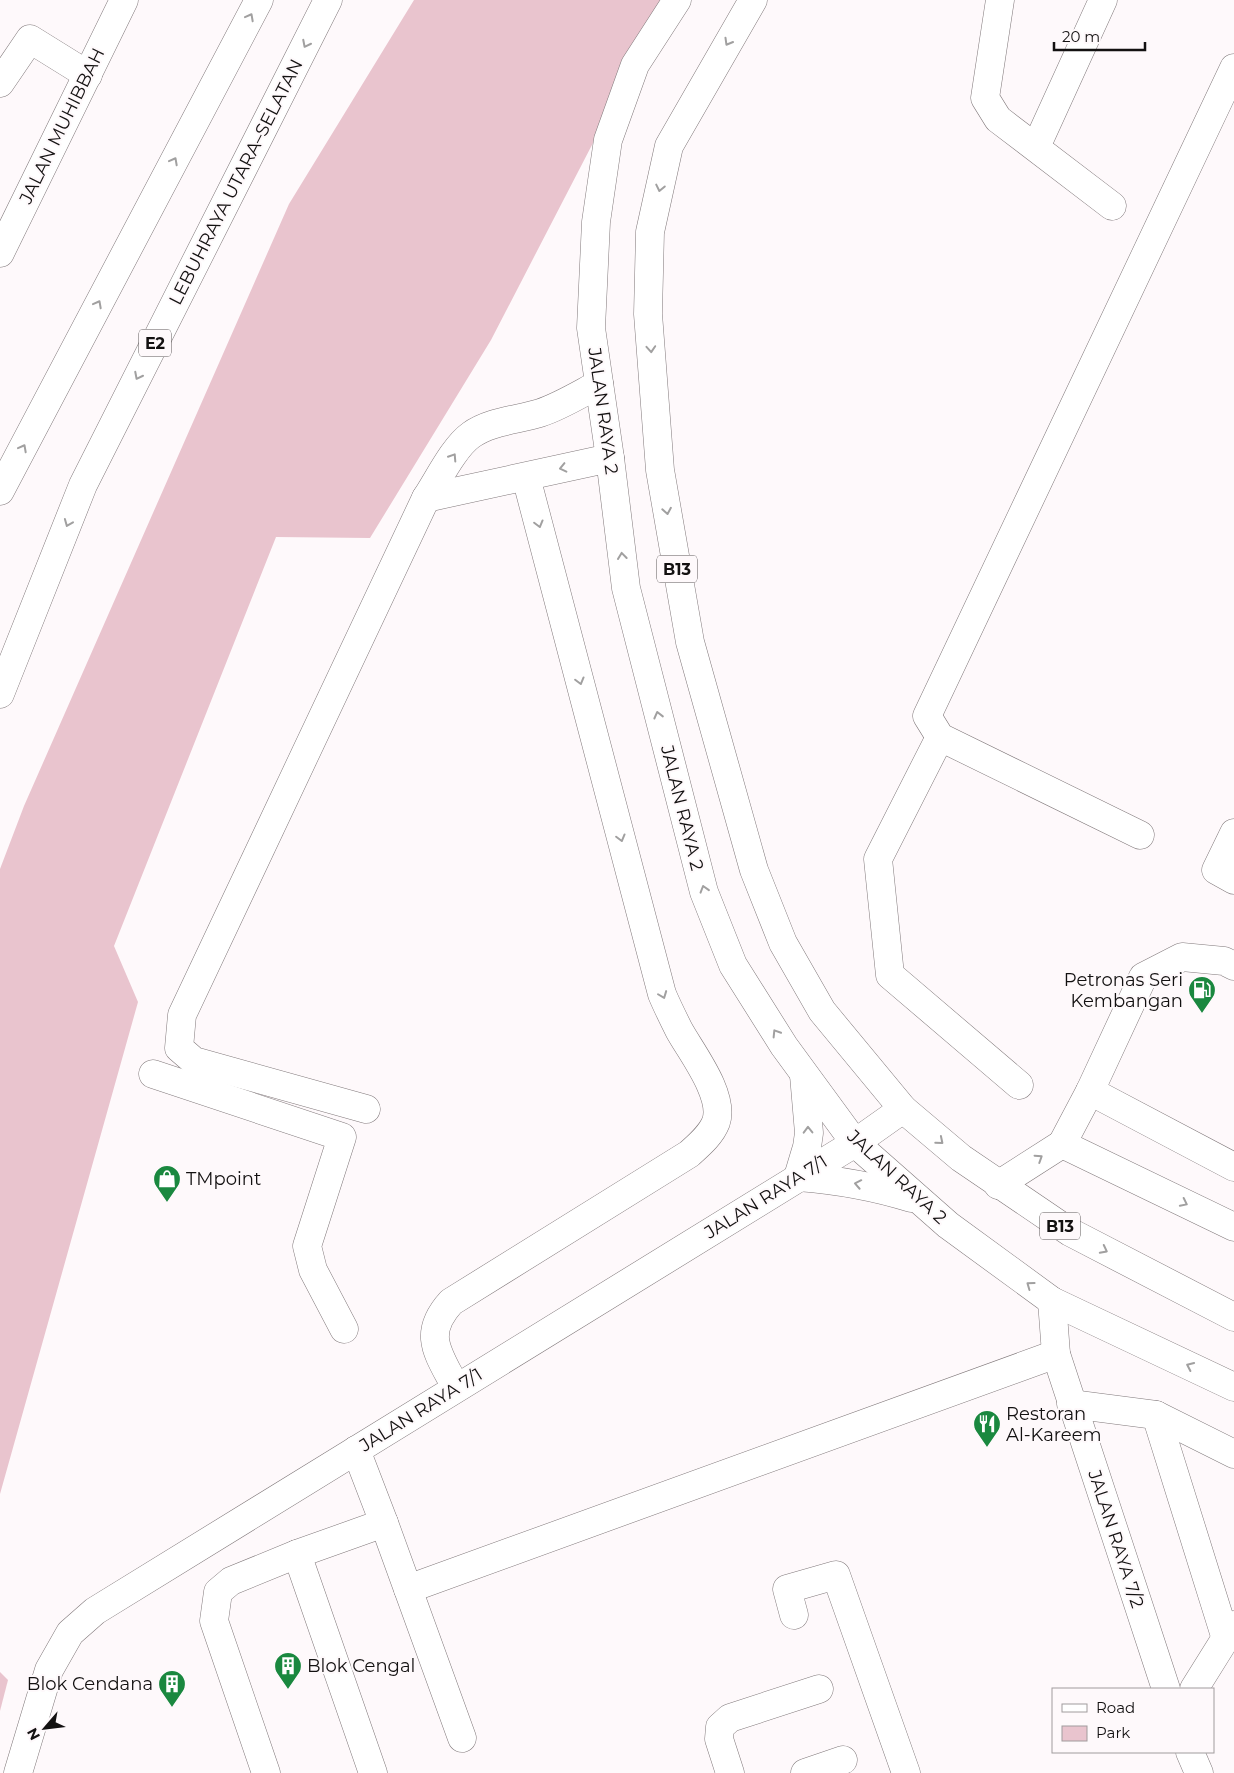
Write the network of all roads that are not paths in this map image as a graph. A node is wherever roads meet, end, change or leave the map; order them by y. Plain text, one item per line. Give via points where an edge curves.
1 (124, 0) edge
2 (258, 0) edge
3 (328, 0) edge
4 (677, 0) edge
5 (753, 0) edge
6 (1000, 0) edge
7 (1103, 0) edge
8 (1234, 68) edge
9 (88, 75) junction
10 (0, 83) edge
11 (1036, 147) junction
12 (1112, 206) dead end
13 (0, 253) edge
14 (599, 384) junction
15 (610, 458) junction
16 (526, 476) junction
17 (0, 491) edge
18 (426, 498) junction
19 (0, 694) edge
20 (940, 737) junction
21 (1234, 833) edge
22 (1140, 835) dead end
23 (1234, 880) edge
24 (1234, 966) edge
25 (804, 1073) junction
26 (153, 1074) dead end
27 (1019, 1085) dead end
28 (1090, 1091) junction
29 (366, 1109) dead end
30 (903, 1109) junction
31 (855, 1143) junction
32 (1062, 1144) junction
33 (1234, 1167) edge
34 (798, 1177) junction
35 (998, 1185) junction
36 (922, 1202) junction
37 (1231, 1218) edge
38 (1052, 1301) junction
39 (1234, 1317) edge
40 (344, 1329) dead end
41 (1056, 1354) junction
42 (1234, 1387) edge
43 (456, 1388) junction
44 (1071, 1404) junction
45 (1156, 1415) junction
46 (356, 1450) junction
47 (1234, 1454) edge
48 (384, 1523) junction
49 (297, 1554) junction
50 (408, 1589) junction
51 (794, 1615) dead end
52 (1230, 1632) edge
53 (1166, 1688) edge
54 (1195, 1688) edge
55 (819, 1689) dead end
56 (462, 1738) dead end
57 (1190, 1753) edge
58 (843, 1760) dead end
59 (18, 1773) edge
60 (266, 1773) edge
61 (373, 1773) edge
62 (730, 1773) edge
63 (805, 1773) edge
64 (906, 1773) edge
65 (1199, 1773) edge

1 - 9 main road, JALAN MUHIBBAH
17 -> 2 main road
3 -> 19 main road, LEBUHRAYA UTARA–SELATAN / E2 via 83,485
4 - 14 main road, JALAN RAYA 2 via 634,65 608,140 596,222 591,328
5 -> 30 main road, B13 via 669,146 650,232 648,314 660,470 690,642 754,870 782,943 822,1011
6 - 11 main road via 985,98 998,119
7 - 11 main road
8 - 20 main road via 927,716
9 - 10 main road via 30,39
9 - 13 main road, JALAN MUHIBBAH
11 - 12 main road
14 - 15 main road, JALAN RAYA 2
18 -> 14 main road via 470,435 491,425 542,412
15 -> 16 main road
25 -> 15 main road, JALAN RAYA 2 via 733,965 704,892 626,588
16 - 18 main road
16 -> 43 main road via 662,994 703,1069 717,1102 716,1121 705,1139 689,1154 451,1302 438,1316 433,1332 438,1351
18 - 29 main road via 182,1015 179,1048 194,1061
20 - 22 main road
20 - 27 main road via 878,859 890,975
21 - 23 main road via 1216,870
24 - 28 main road via 1182,957 1143,977
25 - 31 main road, JALAN RAYA 2
34 -> 25 main road via 809,1133
26 - 40 main road via 342,1137 307,1246 313,1270
28 - 32 main road
28 - 33 main road
30 - 31 main road, JALAN RAYA 7/1
30 -> 35 main road, B13
31 - 34 main road, JALAN RAYA 7/1
31 - 36 main road, JALAN RAYA 2
35 -> 32 main road
32 -> 37 main road
36 -> 34 main road via 880,1188
34 - 43 main road, JALAN RAYA 7/1
35 -> 39 main road, B13 via 1070,1232
38 -> 36 main road, JALAN RAYA 2 via 948,1225
38 - 41 main road, JALAN RAYA 7/2
42 -> 38 main road, JALAN RAYA 2
41 - 44 main road, JALAN RAYA 7/2
41 - 50 main road
43 - 46 main road, JALAN RAYA 7/1
44 - 45 main road
44 - 53 main road, JALAN RAYA 7/2
45 - 47 main road
45 - 52 main road
46 - 48 main road
46 - 59 main road, JALAN RAYA 7/1 via 95,1611 70,1633 49,1670
48 - 49 main road
48 - 50 main road
49 - 60 main road via 231,1581 218,1592 214,1621
49 - 61 main road
50 - 56 main road
51 - 64 main road via 787,1590 836,1575
52 - 54 main road
55 - 62 main road via 730,1718 720,1727 719,1739
57 - 65 main road
58 - 63 main road

